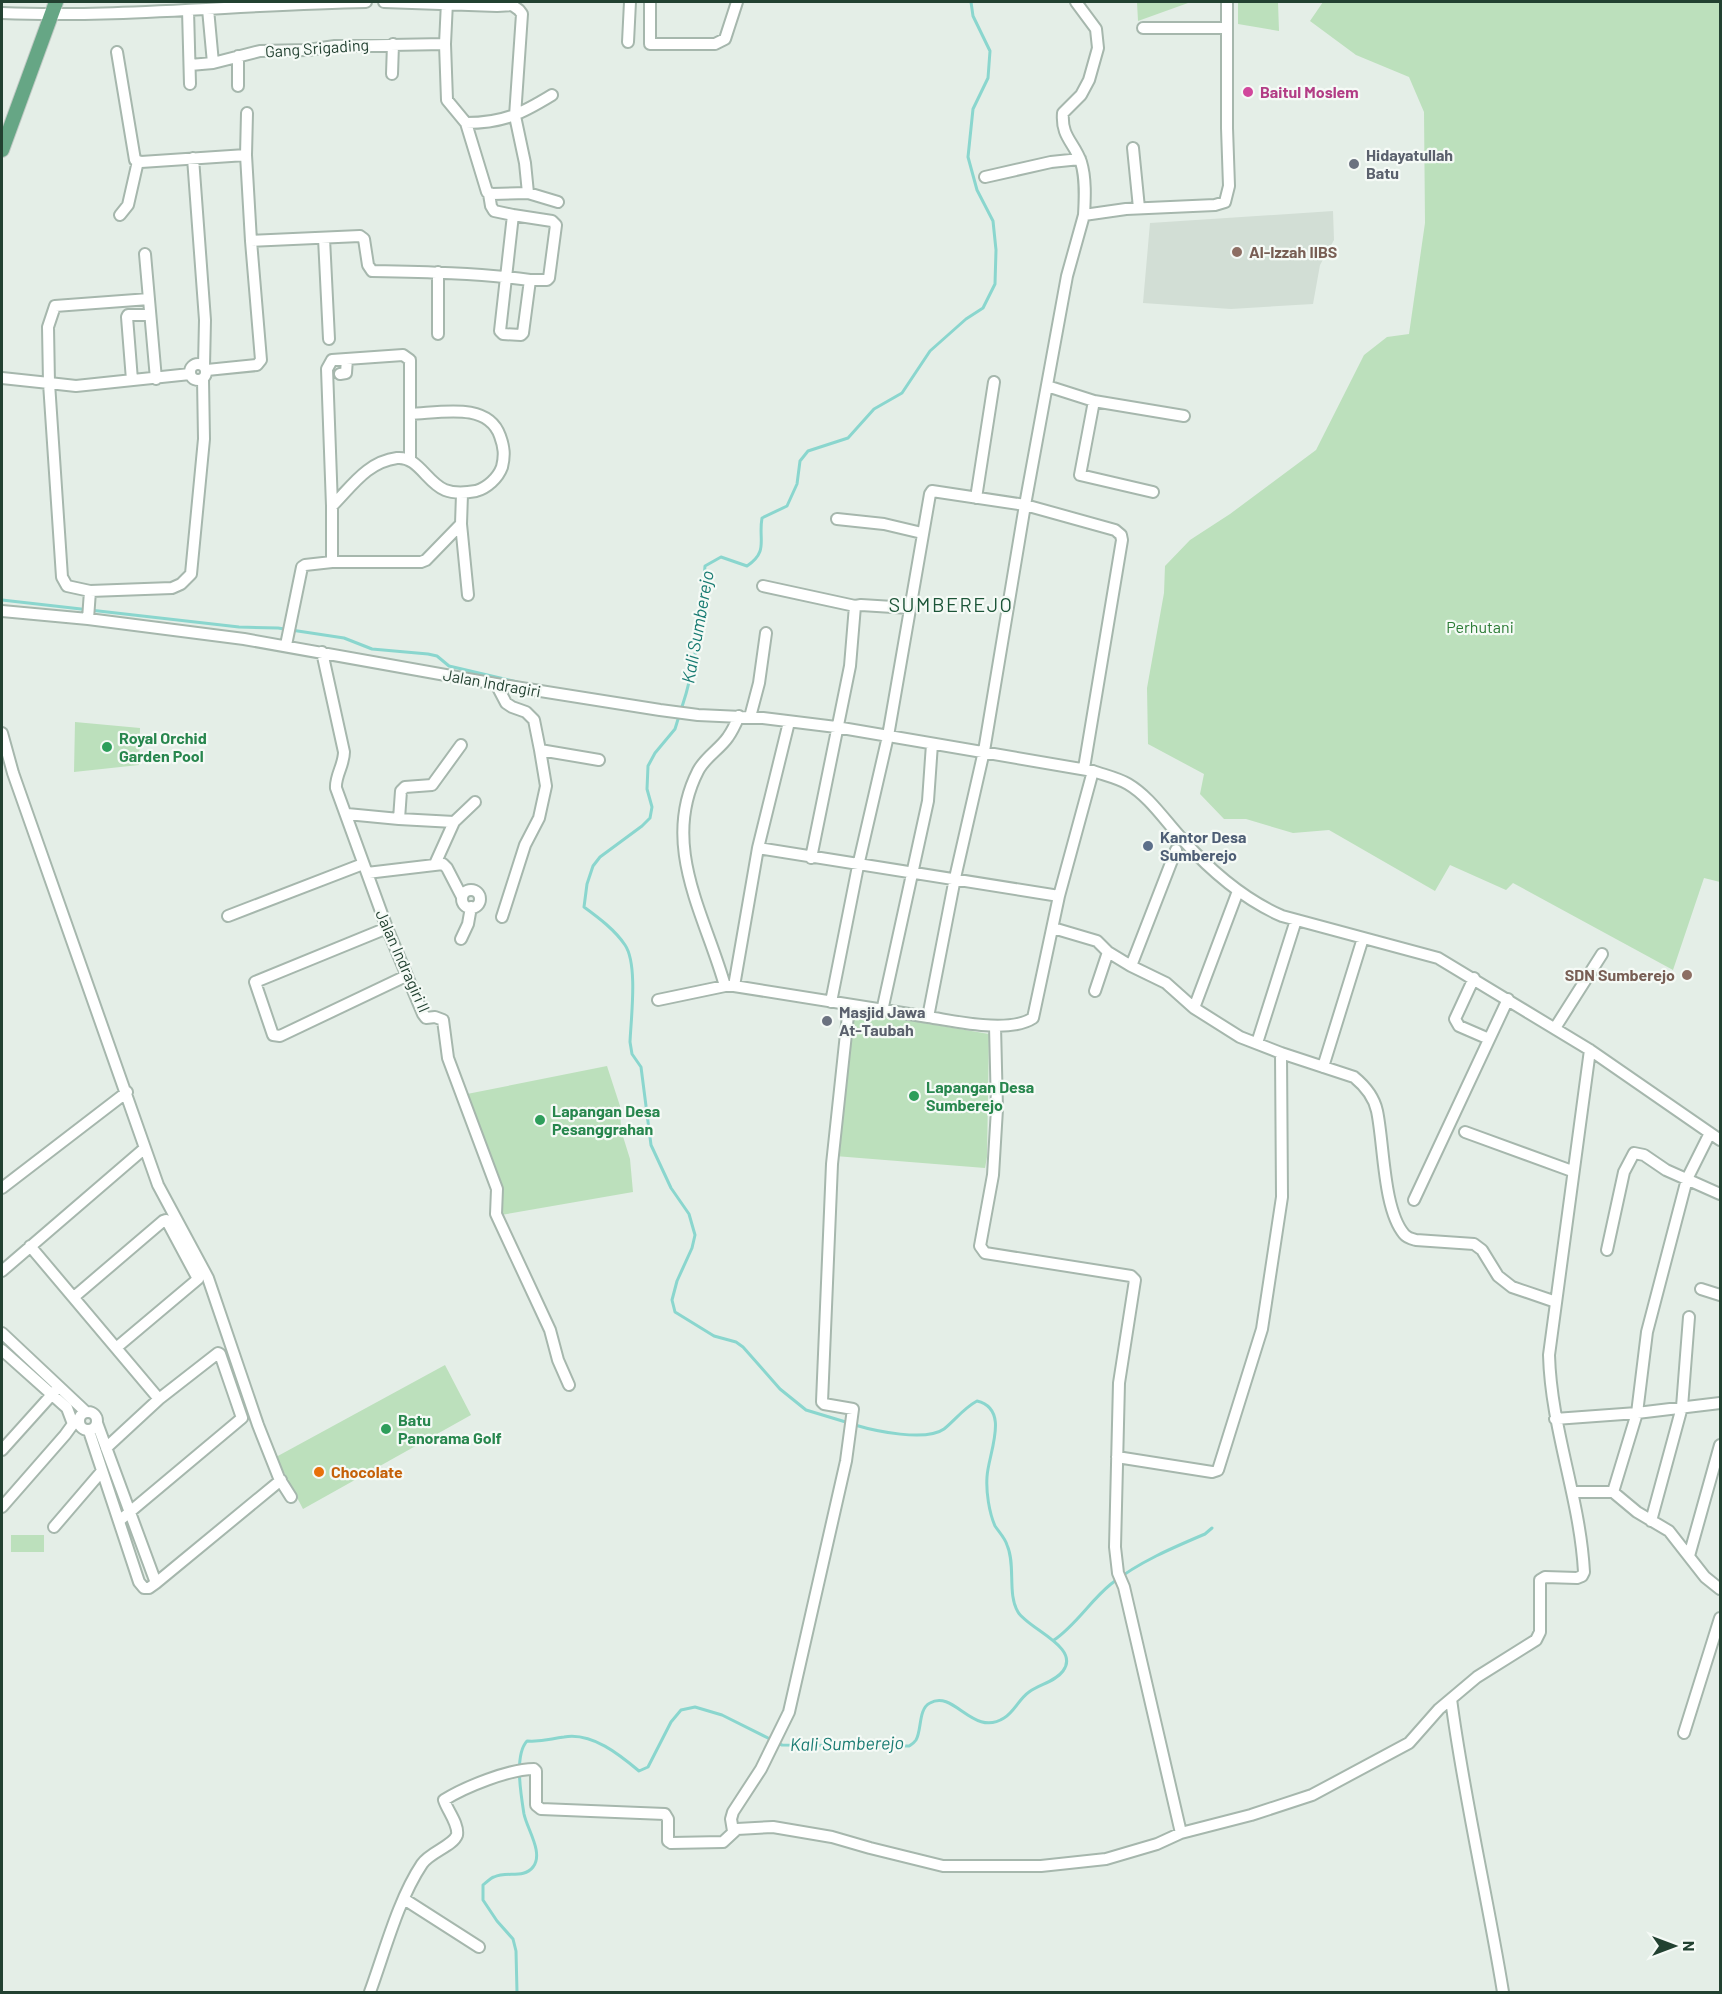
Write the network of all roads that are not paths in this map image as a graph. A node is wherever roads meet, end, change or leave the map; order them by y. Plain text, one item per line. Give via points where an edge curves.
1 (366, 2) edge
2 (384, 2) edge
3 (630, 2) edge
4 (650, 2) edge
5 (737, 2) edge
6 (1076, 2) edge
7 (1227, 2) edge
8 (448, 3) edge
9 (512, 4) edge
10 (237, 5) edge
11 (54, 8) edge
12 (208, 9) junction
13 (188, 10) junction
14 (2, 13) edge
15 (1143, 28) dead end
16 (1227, 28) junction
17 (628, 42) dead end
18 (393, 44) junction
19 (445, 44) junction
20 (117, 52) dead end
21 (238, 56) junction
22 (213, 63) junction
23 (190, 65) junction
24 (392, 74) dead end
25 (190, 84) dead end
26 (238, 86) dead end
27 (552, 95) dead end
28 (247, 113) dead end
29 (515, 116) junction
30 (466, 123) junction
31 (1133, 148) dead end
32 (2, 150) edge
33 (246, 155) junction
34 (193, 158) junction
35 (1080, 159) junction
36 (138, 161) junction
37 (985, 177) dead end
38 (528, 193) junction
39 (489, 194) junction
40 (558, 202) dead end
41 (1139, 208) junction
42 (120, 215) dead end
43 (513, 215) junction
44 (1084, 215) junction
45 (324, 238) junction
46 (251, 241) junction
47 (145, 254) dead end
48 (438, 272) junction
49 (507, 277) junction
50 (530, 280) junction
51 (149, 299) junction
52 (149, 315) junction
53 (438, 334) dead end
54 (329, 339) dead end
55 (347, 359) junction
56 (204, 372) junction
57 (340, 374) dead end
58 (2, 378) edge
59 (156, 379) junction
60 (132, 380) junction
61 (993, 382) dead end
62 (49, 383) junction
63 (1047, 386) junction
64 (1094, 401) junction
65 (410, 414) junction
66 (1184, 416) dead end
67 (410, 460) junction
68 (1153, 492) dead end
69 (462, 494) junction
70 (976, 498) junction
71 (1025, 505) junction
72 (332, 506) junction
73 (837, 519) dead end
74 (461, 524) junction
75 (922, 533) junction
76 (332, 562) junction
77 (763, 586) dead end
78 (89, 592) junction
79 (468, 596) dead end
80 (855, 606) junction
81 (909, 608) junction
82 (2, 611) edge
83 (88, 616) junction
84 (766, 633) dead end
85 (287, 641) junction
86 (321, 652) junction
87 (496, 684) junction
88 (745, 717) junction
89 (789, 722) junction
90 (836, 727) junction
91 (2, 733) edge
92 (888, 736) junction
93 (932, 744) junction
94 (461, 745) dead end
95 (540, 750) junction
96 (984, 752) junction
97 (599, 760) dead end
98 (1088, 770) junction
99 (476, 802) dead end
100 (347, 814) junction
101 (399, 819) junction
102 (454, 822) junction
103 (758, 848) junction
104 (1176, 850) dead end
105 (811, 858) junction
106 (435, 864) junction
107 (858, 866) junction
108 (365, 868) junction
109 (913, 873) junction
110 (955, 878) junction
111 (1238, 891) junction
112 (1059, 896) junction
113 (462, 897) junction
114 (471, 908) junction
115 (228, 916) dead end
116 (502, 917) dead end
117 (1296, 920) junction
118 (387, 928) junction
119 (1053, 928) junction
120 (1363, 938) junction
121 (461, 939) dead end
122 (1108, 952) junction
123 (1602, 954) dead end
124 (1131, 966) junction
125 (406, 976) junction
126 (1474, 978) junction
127 (730, 986) junction
128 (1095, 991) dead end
129 (1508, 999) junction
130 (658, 1000) dead end
131 (831, 1002) junction
132 (849, 1006) junction
133 (1194, 1008) junction
134 (882, 1011) junction
135 (928, 1017) junction
136 (995, 1026) junction
137 (1555, 1028) junction
138 (1489, 1039) junction
139 (1257, 1043) junction
140 (1590, 1050) junction
141 (1281, 1053) junction
142 (1323, 1067) junction
143 (127, 1092) junction
144 (1466, 1132) dead end
145 (1710, 1133) junction
146 (1720, 1140) edge
147 (145, 1148) junction
148 (1572, 1171) junction
149 (1687, 1179) junction
150 (2, 1188) edge
151 (1720, 1194) edge
152 (1414, 1200) dead end
153 (30, 1246) junction
154 (1607, 1250) dead end
155 (2, 1271) edge
156 (1701, 1289) dead end
157 (1720, 1295) edge
158 (74, 1297) junction
159 (1556, 1302) junction
160 (1689, 1317) dead end
161 (2, 1333) edge
162 (18, 1347) junction
163 (116, 1348) junction
164 (4, 1356) edge
165 (569, 1385) dead end
166 (56, 1390) junction
167 (159, 1400) junction
168 (1720, 1403) edge
169 (1682, 1407) junction
170 (1637, 1413) junction
171 (1555, 1419) junction
172 (84, 1426) junction
173 (1720, 1445) edge
174 (106, 1448) junction
175 (2, 1450) edge
176 (1118, 1457) junction
177 (102, 1471) junction
178 (280, 1480) junction
179 (1573, 1492) junction
180 (1613, 1492) junction
181 (291, 1497) dead end
182 (2, 1507) edge
183 (130, 1513) junction
184 (120, 1521) junction
185 (1651, 1521) junction
186 (54, 1527) dead end
187 (1689, 1556) junction
188 (156, 1583) junction
189 (1720, 1589) edge
190 (1720, 1617) edge
191 (1451, 1699) junction
192 (1684, 1733) dead end
193 (733, 1831) junction
194 (1181, 1833) junction
195 (404, 1899) junction
196 (479, 1947) dead end
197 (370, 1992) edge
198 (1503, 1992) edge

1 - 10 street
2 - 8 street
3 - 17 street
4 - 5 street via 650,44 722,41
6 - 35 street via 1093,24 1098,43 1089,80 1063,113 1064,130
7 - 16 street
8 - 9 street
8 - 19 street
9 - 29 street via 519,10 522,23
10 - 12 street
11 - 13 street
11 - 14 street
11 - 32 main road
12 - 13 street
12 - 22 street
13 - 23 street
15 - 16 street
16 - 41 street via 1227,198 1215,205
18 - 19 street, Gang Srigading
18 - 21 street, Gang Srigading via 260,51
18 - 24 street
19 - 30 street via 447,100
20 - 36 street
21 - 22 street, Gang Srigading
21 - 26 street
22 - 23 street, Gang Srigading
23 - 25 street
27 - 29 street
28 - 33 street
29 - 30 street
29 - 38 street
30 - 39 street
31 - 41 street
33 - 34 street
33 - 46 street
34 - 36 street
34 - 56 street via 205,320
35 - 37 street
35 - 44 street
36 - 42 street via 129,205
38 - 39 street
38 - 40 street
39 - 43 street via 494,211
41 - 44 street
43 - 49 street
43 - 50 street via 556,224 549,278
44 - 63 street via 1067,276
45 - 46 street
45 - 48 street via 363,237 372,271
45 - 54 street
46 - 56 street via 261,360 256,365
47 - 51 street
48 - 49 street
48 - 53 street
49 - 50 street
49 - 50 street via 500,331 503,334 522,334
51 - 52 street
51 - 62 street via 55,306 48,327
52 - 59 street
52 - 60 street via 127,316
55 - 57 street via 346,373
55 - 65 street via 407,357
55 - 72 street via 333,360 327,369
56 - 59 street via 199,364 194,365 190,374
56 - 78 street via 204,440 189,578 172,588
58 - 62 street
59 - 60 street
60 - 62 street via 76,386
61 - 70 street
62 - 78 street via 62,578 67,586
63 - 64 street
63 - 71 street
64 - 66 street
64 - 68 street via 1080,475
65 - 67 street
65 - 69 street via 474,413 490,419 497,427 504,448 500,471 483,489
67 - 69 street via 441,488
67 - 72 street via 398,458 373,465
69 - 74 street
70 - 71 street
70 - 75 street via 932,491
71 - 96 street
71 - 98 street via 1121,535
72 - 76 street
73 - 75 street
74 - 76 street via 421,562
74 - 79 street
75 - 81 street
76 - 85 street via 302,567
77 - 80 street
78 - 83 street
80 - 81 street
80 - 90 street via 850,666
81 - 92 street
82 - 83 street, Jalan Indragiri
83 - 85 street, Jalan Indragiri
84 - 88 street via 759,683
85 - 86 street, Jalan Indragiri
86 - 87 street, Jalan Indragiri
86 - 100 street, Jalan Indragiri II via 344,746 335,785
87 - 88 street, Jalan Indragiri via 660,710
87 - 95 street via 506,703 534,720
88 - 89 street, Jalan Indragiri
88 - 127 street via 698,770 681,836 692,889
89 - 90 street, Jalan Indragiri
89 - 103 street
90 - 92 street, Jalan Indragiri
90 - 105 street
91 - 143 street
92 - 93 street, Jalan Indragiri
92 - 107 street
93 - 96 street, Jalan Indragiri
93 - 109 street via 928,801
94 - 101 street via 432,785 402,788
95 - 97 street
95 - 116 street via 546,781 544,797
96 - 98 street, Jalan Indragiri
96 - 110 street
98 - 111 street, Jalan Indragiri via 1126,782 1140,792 1183,840
98 - 112 street
99 - 102 street
100 - 101 street
100 - 108 street, Jalan Indragiri II
101 - 102 street
102 - 106 street
103 - 105 street
103 - 127 street
104 - 124 street
105 - 107 street
106 - 108 street
106 - 113 street via 447,868
107 - 109 street
107 - 131 street
108 - 115 street
108 - 118 street, Jalan Indragiri II
109 - 110 street
109 - 134 street
110 - 112 street
110 - 135 street
111 - 117 street, Jalan Indragiri via 1269,910
111 - 133 street
112 - 119 street
113 - 114 street
113 - 114 street via 470,890 477,893 478,904
114 - 121 street
117 - 120 street, Jalan Indragiri
117 - 139 street
118 - 125 street, Jalan Indragiri II
118 - 125 street via 255,982 273,1035 279,1036
119 - 122 street via 1097,941
119 - 136 street via 1033,1018 1027,1023
120 - 126 street, Jalan Indragiri via 1425,953
120 - 142 street
122 - 124 street
122 - 128 street
123 - 137 street
124 - 133 street via 1166,984
125 - 165 street, Jalan Indragiri II via 424,1016 443,1020 448,1058 497,1189 496,1214 550,1330
126 - 129 street, Jalan Indragiri
126 - 138 street via 1455,1019 1459,1026
127 - 130 street
127 - 131 street
129 - 137 street, Jalan Indragiri
129 - 138 street
131 - 132 street
132 - 134 street
132 - 193 street via 832,1164 822,1402 851,1407 846,1461 789,1712 733,1812
133 - 139 street via 1240,1037
134 - 135 street
135 - 136 street
136 - 176 street via 997,1109 993,1175 980,1246 985,1253 1134,1277 1119,1383
137 - 140 street, Jalan Indragiri
138 - 152 street
139 - 141 street
140 - 145 street, Jalan Indragiri
140 - 148 street
141 - 142 street
141 - 176 street via 1281,1204 1262,1329 1218,1470
142 - 159 street via 1354,1077 1371,1097 1377,1111 1387,1183 1403,1233 1416,1240 1474,1244 1498,1276 1512,1287
143 - 147 street
143 - 150 street
144 - 148 street
145 - 146 street, Jalan Indragiri
145 - 149 street
147 - 153 street
147 - 178 street via 158,1185 208,1278
148 - 159 street
149 - 151 street
149 - 154 street via 1634,1153 1624,1172
149 - 170 street via 1647,1332
153 - 155 street
153 - 158 street
156 - 157 street
158 - 163 street
158 - 163 street via 163,1221 168,1222 198,1279
159 - 171 street via 1549,1354
160 - 169 street
161 - 162 street
162 - 164 street
162 - 166 street
163 - 167 street
164 - 166 street
166 - 172 street
166 - 172 street via 86,1412 78,1420
166 - 175 street
167 - 174 street
167 - 183 street via 219,1353 242,1416
168 - 169 street
169 - 170 street
169 - 185 street
170 - 171 street
170 - 180 street
171 - 179 street
172 - 174 street
172 - 177 street
172 - 182 street via 65,1435
173 - 187 street
174 - 183 street
176 - 194 street via 1115,1547 1120,1578
177 - 184 street
177 - 186 street
178 - 181 street
178 - 188 street
179 - 180 street
179 - 191 street via 1582,1576 1540,1580 1540,1632 1536,1641 1477,1677
180 - 185 street
183 - 184 street
183 - 188 street
184 - 188 street via 139,1582 147,1589
185 - 187 street via 1669,1531
187 - 189 street
190 - 192 street
191 - 194 street via 1409,1743 1312,1795
191 - 198 street via 1460,1768
193 - 194 street via 780,1828 832,1837 943,1866 974,1868 1106,1859
193 - 195 street via 723,1842 671,1843 668,1819 661,1813 541,1809 536,1802 534,1769 508,1772 444,1800 456,1826 456,1836 453,1842 426,1858
195 - 196 street
195 - 197 street

